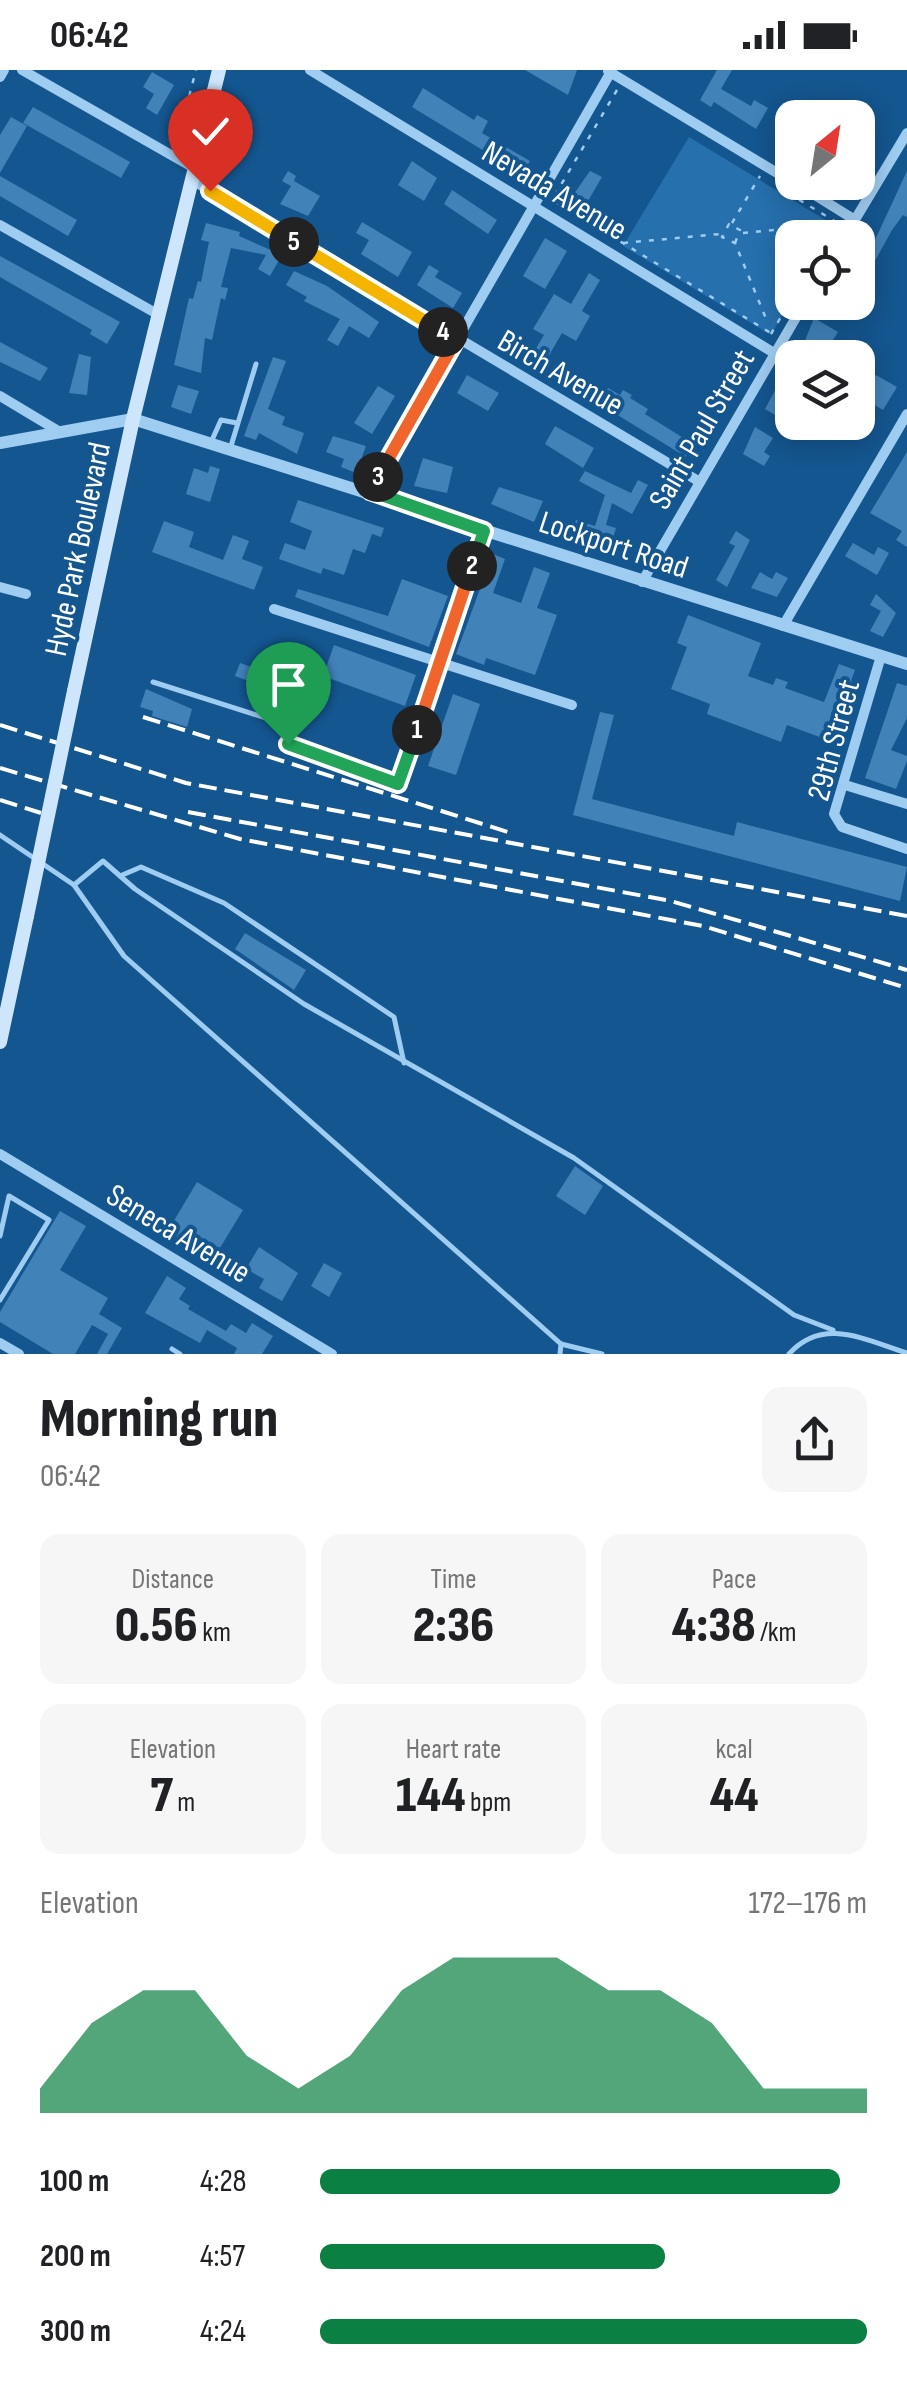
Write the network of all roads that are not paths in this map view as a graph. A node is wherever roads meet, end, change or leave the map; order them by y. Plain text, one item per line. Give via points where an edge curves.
1 (4, 70) edge
2 (22, 70) edge
3 (219, 70) edge
4 (310, 70) edge
5 (610, 71) edge
6 (0, 77) edge
7 (907, 133) edge
8 (775, 171) edge
9 (193, 174) junction
10 (822, 200) edge
11 (533, 206) junction
12 (855, 220) joint
13 (0, 226) edge
14 (158, 315) junction
15 (794, 320) edge
16 (456, 340) junction
17 (774, 353) junction
18 (256, 364) dead end
19 (0, 396) edge
20 (907, 414) edge
21 (133, 419) junction
22 (238, 423) junction
23 (60, 432) junction
24 (210, 443) junction
25 (0, 444) edge
26 (230, 448) junction
27 (700, 482) junction
28 (370, 491) junction
29 (484, 531) junction
30 (642, 582) junction
31 (0, 587) edge
32 (26, 594) dead end
33 (274, 610) dead end
34 (782, 626) junction
35 (881, 656) junction
36 (441, 662) junction
37 (907, 664) edge
38 (153, 682) dead end
39 (572, 704) dead end
40 (398, 784) joint
41 (845, 785) junction
42 (907, 804) edge
43 (0, 834) edge
44 (907, 849) edge
45 (120, 876) junction
46 (74, 885) junction
47 (0, 1042) edge
48 (404, 1063) junction
49 (0, 1154) edge
50 (0, 1236) edge
51 (0, 1300) edge
52 (833, 1330) junction
53 (0, 1342) edge
54 (562, 1344) junction
55 (172, 1349) dead end
56 (907, 1353) edge
57 (19, 1354) edge
58 (180, 1354) edge
59 (332, 1354) edge
60 (560, 1354) edge
61 (602, 1354) edge
62 (789, 1354) edge

1 - 6 street
2 - 9 street, Birch Avenue via 174,156
3 - 9 main road, Hyde Park Boulevard
4 - 11 street, Nevada Avenue
5 - 8 street
5 - 11 street
7 - 12 street
9 - 14 main road, Hyde Park Boulevard
9 - 16 street, Birch Avenue
10 - 12 street
11 - 16 street
11 - 17 street, Nevada Avenue
13 - 14 street
14 - 21 main road, Hyde Park Boulevard
15 - 17 street, Saint Paul Street
16 - 27 street, Birch Avenue
16 - 28 street
17 - 27 street, Saint Paul Street
18 - 22 lane
19 - 23 street
20 - 34 street
21 - 23 street
21 - 24 street, Lockport Road
21 - 47 main road, Hyde Park Boulevard, bridge
22 - 24 lane via 221,420
22 - 26 lane
23 - 25 street
24 - 26 street, Lockport Road
26 - 28 street, Lockport Road
27 - 30 street, Saint Paul Street
28 - 29 street, Lockport Road
29 - 30 street, Lockport Road
29 - 36 street
30 - 34 street, Lockport Road
31 - 32 street
33 - 36 street
34 - 35 street, Lockport Road
35 - 37 street, Lockport Road
35 - 41 street, 29th Street
36 - 39 street
36 - 40 street
38 - 40 lane via 288,724 285,740 292,747
41 - 42 street
41 - 44 street, 29th Street via 834,814 842,828
43 - 46 lane
45 - 46 lane via 103,861
45 - 48 lane via 304,1004
45 - 48 lane via 141,866 207,896 322,967 394,1017
46 - 54 lane via 124,956
48 - 52 lane via 574,1158 794,1315
49 - 59 street, Seneca Avenue
50 - 51 lane via 10,1196 49,1220
52 - 56 lane
52 - 62 lane via 810,1336
53 - 57 street
54 - 60 lane
54 - 61 lane
55 - 58 lane

